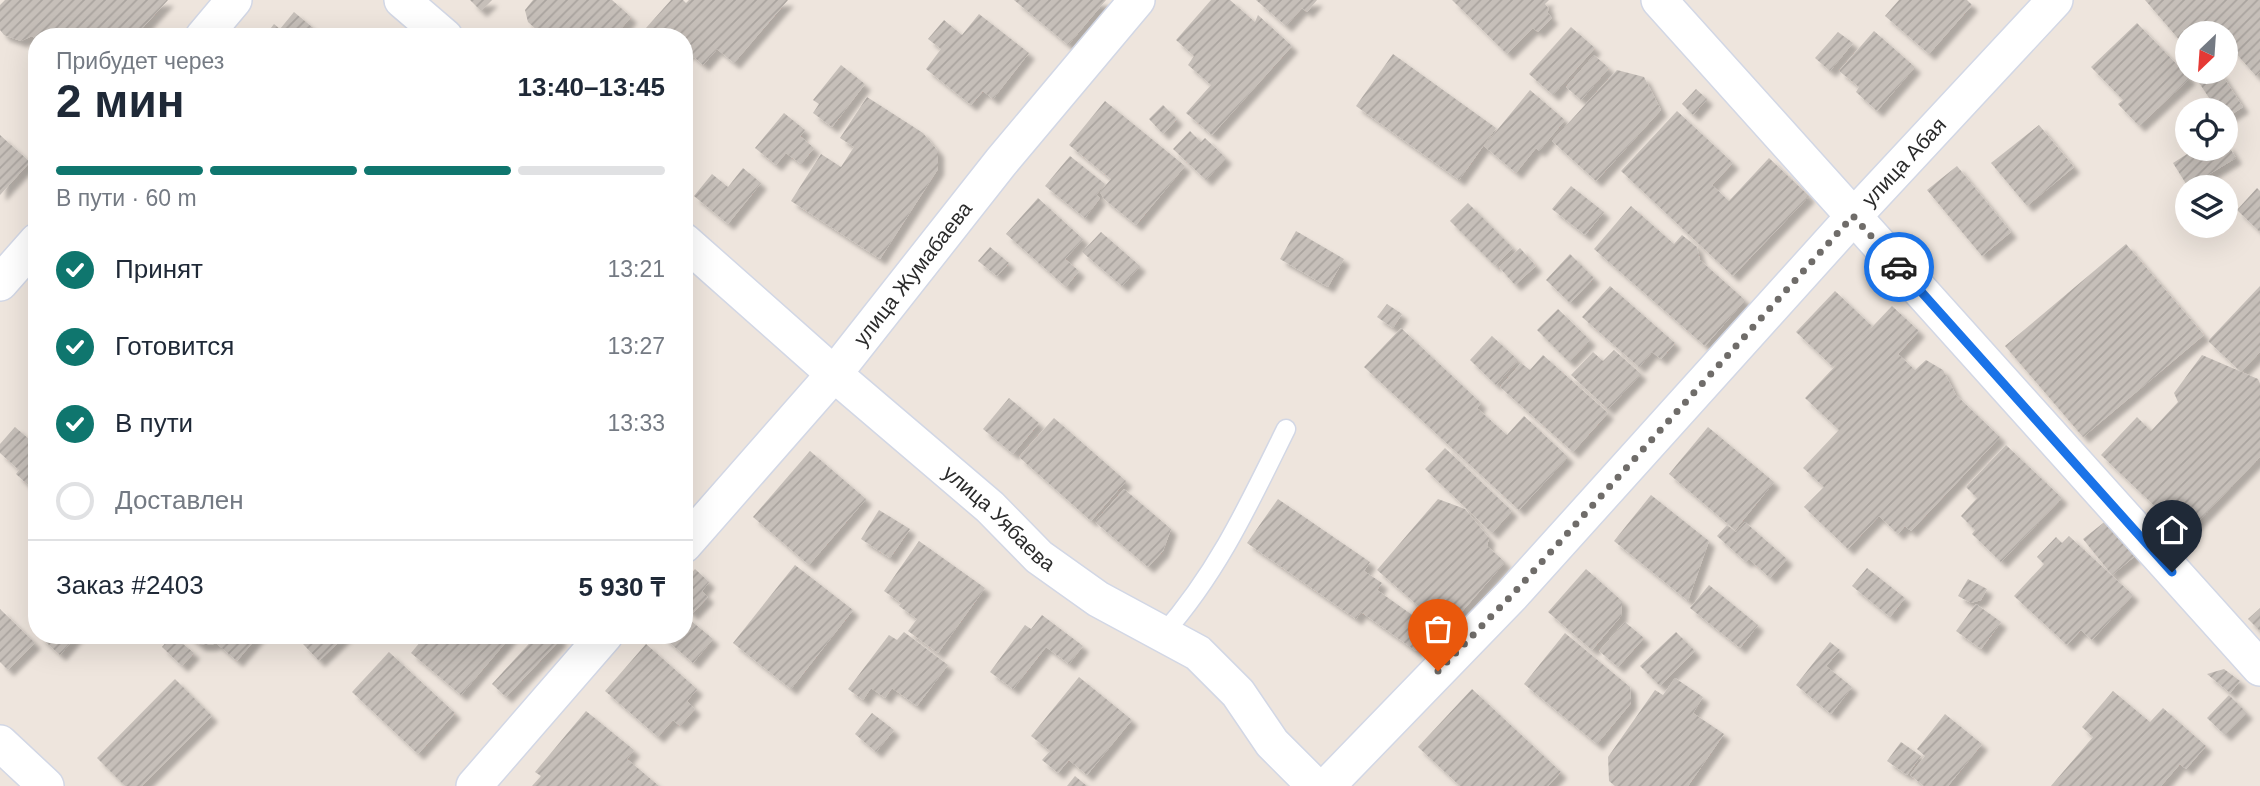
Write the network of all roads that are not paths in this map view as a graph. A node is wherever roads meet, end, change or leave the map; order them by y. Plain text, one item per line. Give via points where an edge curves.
1 (234, 0) edge
2 (402, 0) edge
3 (1137, 0) edge
4 (1659, 0) edge
5 (2055, 0) edge
6 (211, 28) edge
7 (435, 28) edge
8 (1853, 216) junction
9 (693, 249) edge
10 (28, 251) edge
11 (0, 283) edge
12 (835, 374) junction
13 (1286, 429) dead end
14 (693, 535) edge
15 (1163, 634) junction
16 (598, 644) edge
17 (2260, 668) edge
18 (0, 743) edge
19 (1298, 780) edge
20 (46, 786) edge
21 (474, 786) edge
22 (1326, 786) edge

1 - 6 street
2 - 7 street
3 - 12 street, улица Жумабаева via 1001,162
4 - 8 street
5 - 8 street, улица Абая
8 - 17 street
8 - 22 street, улица Абая via 1512,595
9 - 12 street, улица Уябаева
10 - 11 street
12 - 14 street, улица Жумабаева
12 - 15 street, улица Уябаева via 990,507 1039,557 1098,599
13 - 15 lane via 1234,534 1189,605
15 - 19 street, улица Уябаева via 1198,653 1238,693
16 - 21 street
18 - 20 street

